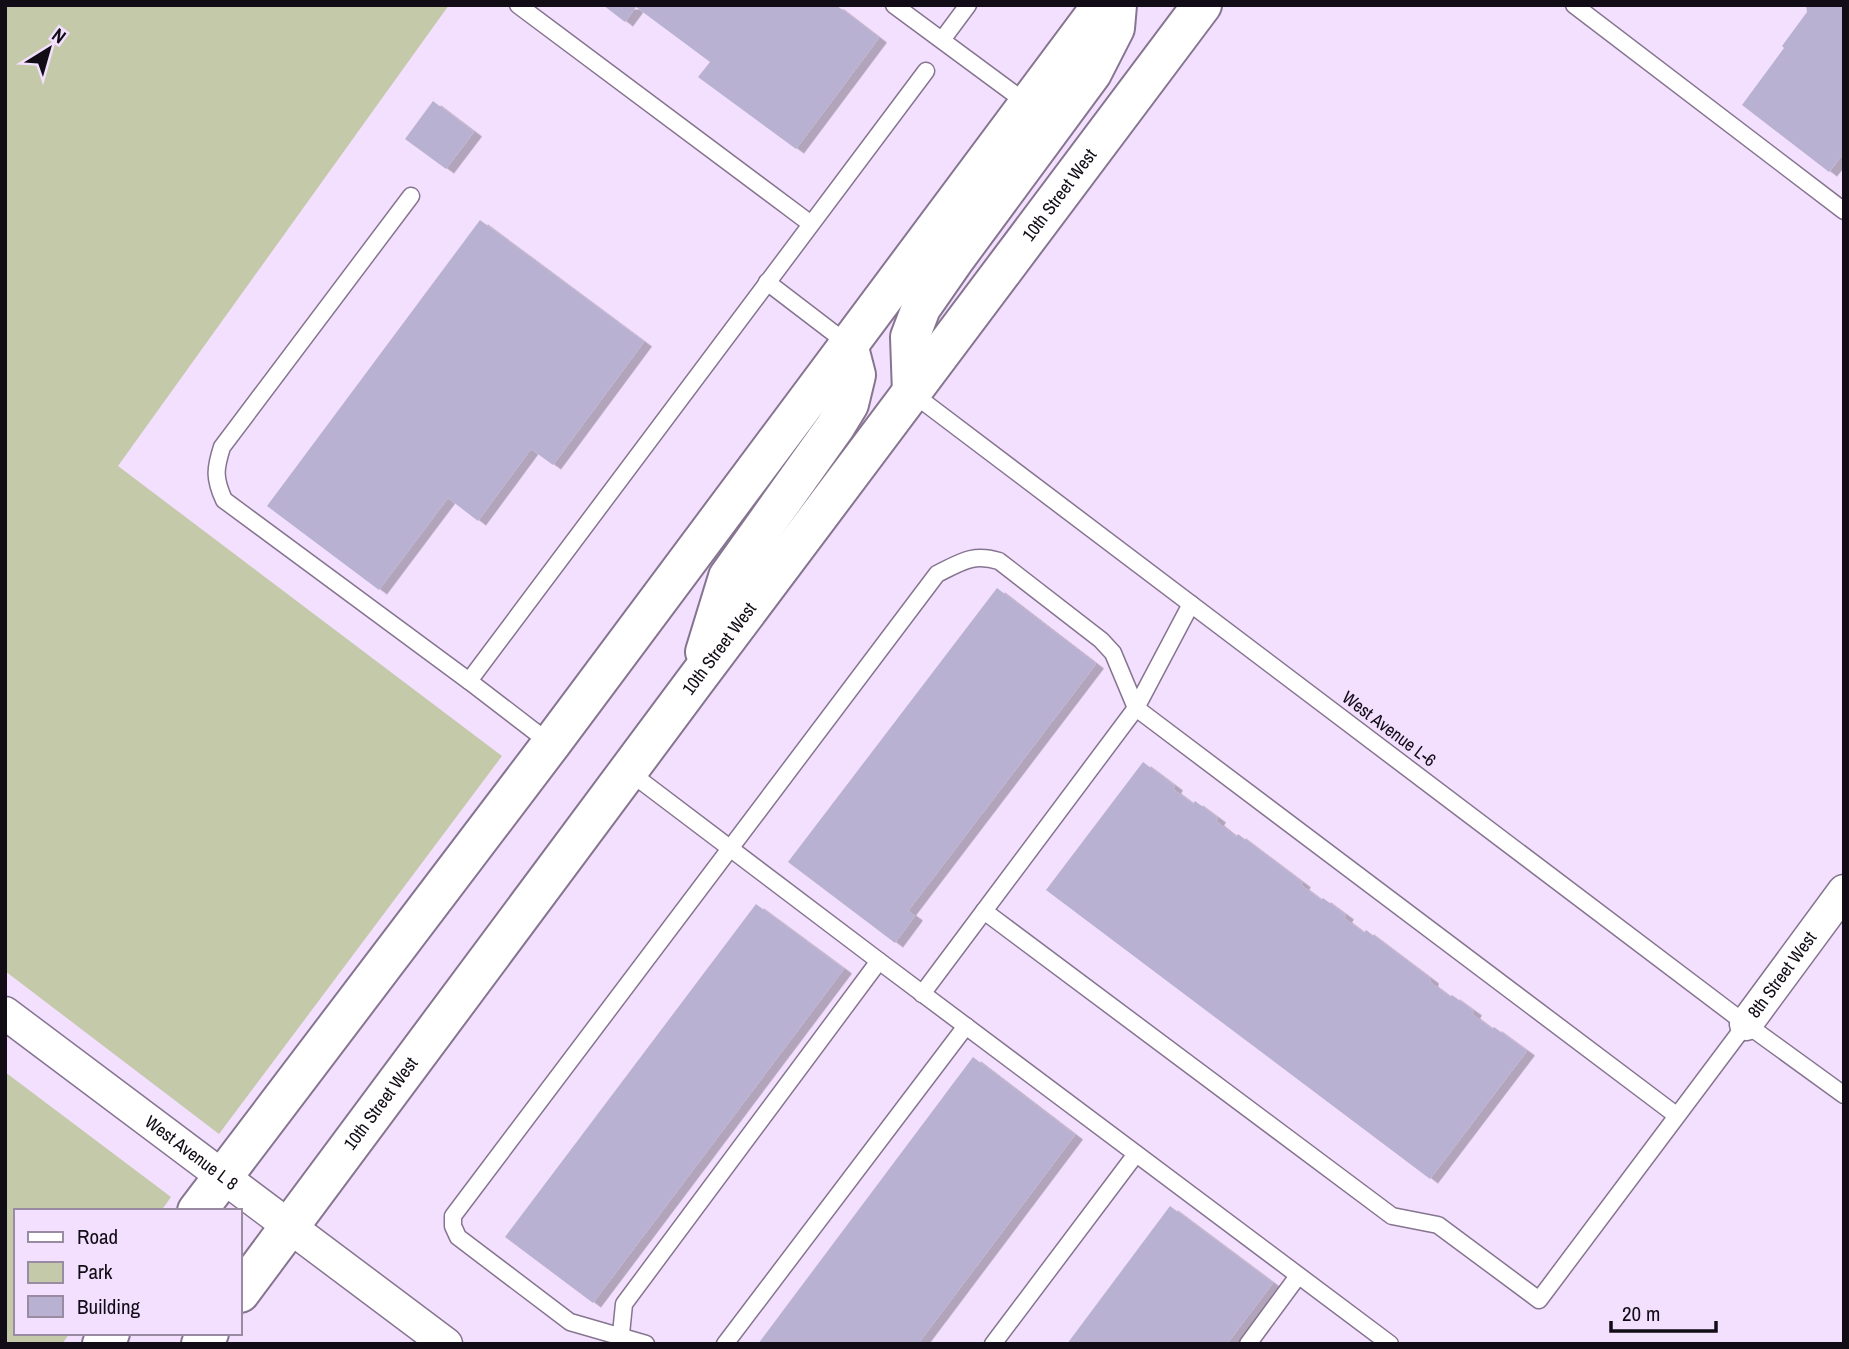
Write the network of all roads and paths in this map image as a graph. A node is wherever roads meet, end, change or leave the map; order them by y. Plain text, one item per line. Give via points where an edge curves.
1 (518, 5) edge
2 (894, 5) edge
3 (968, 5) edge
4 (1102, 5) edge
5 (1117, 5) edge
6 (1202, 5) edge
7 (1574, 5) edge
8 (942, 40) junction
9 (926, 71) dead end
10 (1028, 104) junction
11 (411, 196) dead end
12 (1844, 211) edge
13 (811, 224) junction
14 (767, 282) junction
15 (848, 345) junction
16 (912, 393) junction
17 (1191, 604) junction
18 (469, 681) junction
19 (695, 681) junction
20 (1136, 708) junction
21 (551, 744) junction
22 (628, 771) junction
23 (730, 848) junction
24 (1844, 891) edge
25 (984, 911) junction
26 (879, 961) junction
27 (922, 993) junction
28 (5, 1013) edge
29 (1746, 1024) junction
30 (966, 1026) junction
31 (1844, 1095) edge
32 (1676, 1115) junction
33 (1136, 1154) junction
34 (223, 1175) junction
35 (198, 1209) edge
36 (290, 1227) junction
37 (1298, 1276) junction
38 (242, 1290) edge
39 (621, 1341) edge
40 (1387, 1343) edge
41 (446, 1344) edge
42 (646, 1344) edge
43 (725, 1344) edge
44 (993, 1344) edge
45 (1248, 1344) edge

1 - 13 lane
2 - 8 lane
3 - 8 lane
4 - 10 main road
5 - 16 main road via 1115,28 1092,74 922,308 910,337
6 - 16 main road, 10th Street West
7 - 12 lane
8 - 10 lane
9 - 13 lane
10 - 15 main road
11 - 18 lane via 222,447 215,466 217,485 224,500
13 - 14 lane
14 - 15 lane
14 - 18 lane
15 - 19 main road via 856,375 849,404 728,577
15 - 21 main road
16 - 17 lane, West Avenue L-6
16 - 19 main road, 10th Street West
17 - 20 lane
17 - 29 lane, West Avenue L-6
18 - 21 lane
19 - 22 main road, 10th Street West
20 - 23 lane via 1113,653 1101,640 999,561 984,556 968,559 937,574
20 - 25 lane
20 - 32 lane
21 - 34 main road
22 - 23 lane
22 - 36 main road, 10th Street West
23 - 26 lane
23 - 39 lane via 453,1216 458,1237 570,1322
24 - 29 street, 8th Street West
25 - 27 lane
25 - 32 lane via 1392,1216 1438,1226 1539,1300
26 - 27 lane
26 - 39 lane via 624,1304
27 - 30 lane
28 - 34 street, West Avenue L 8
29 - 31 lane, West Avenue L-6
29 - 32 lane
30 - 33 lane
30 - 43 lane
33 - 37 lane
33 - 44 lane
34 - 35 main road
34 - 36 street, West Avenue L 8
36 - 38 main road, 10th Street West
36 - 41 street, West Avenue L 8
37 - 40 lane
37 - 45 lane
39 - 42 lane

